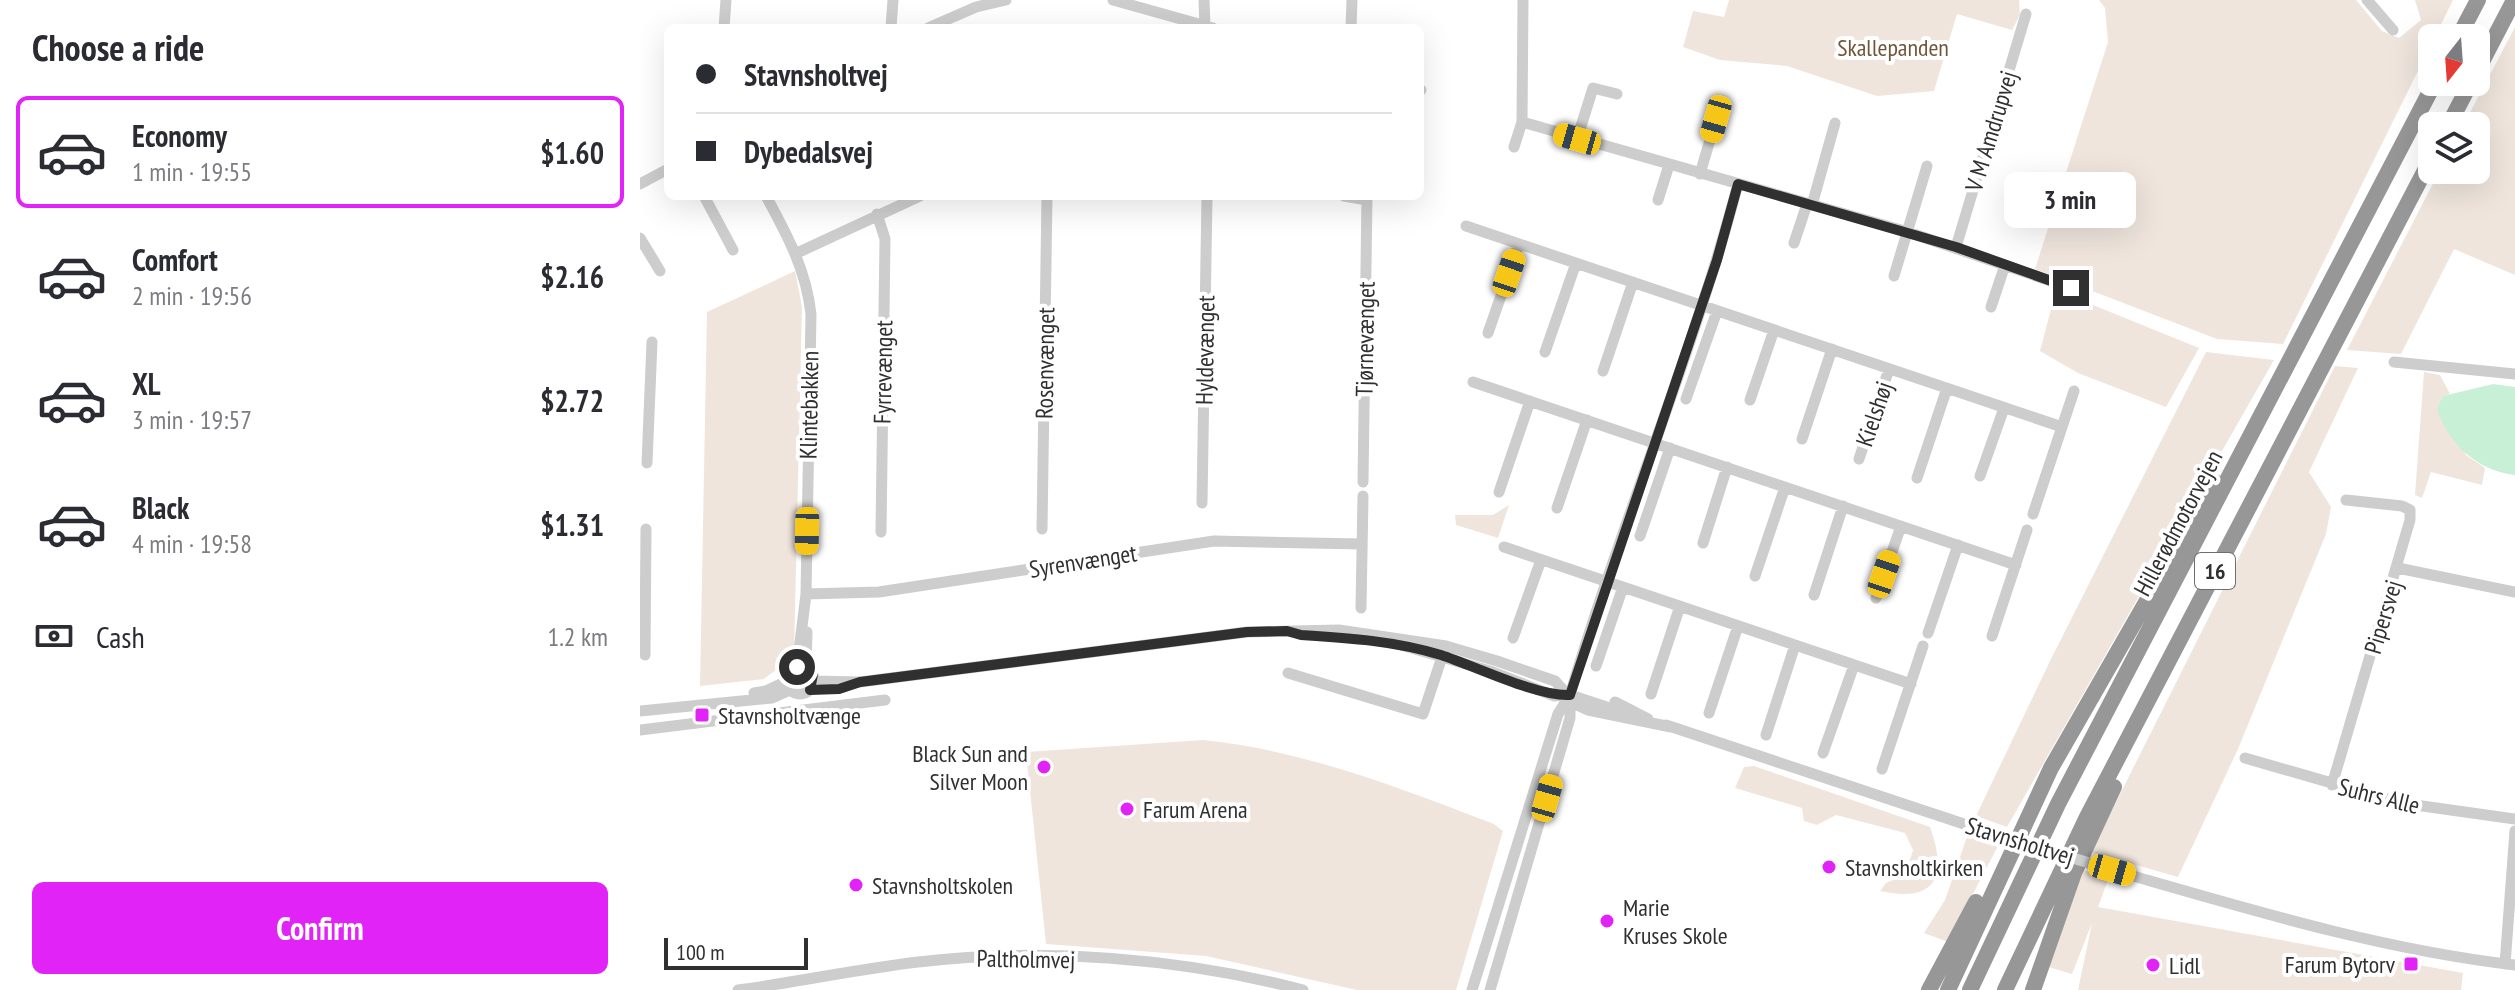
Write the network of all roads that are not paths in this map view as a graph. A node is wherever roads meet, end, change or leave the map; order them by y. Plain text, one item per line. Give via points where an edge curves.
1 (726, 0) edge
2 (893, 0) edge
3 (1006, 0) edge
4 (1113, 0) edge
5 (1204, 0) edge
6 (1352, 0) edge
7 (1523, 0) edge
8 (2367, 0) edge
9 (2478, 0) edge
10 (2514, 0) edge
11 (2026, 14) dead end
12 (724, 24) edge
13 (891, 24) edge
14 (937, 24) edge
15 (1198, 24) edge
16 (1208, 24) edge
17 (1351, 24) edge
18 (2465, 24) edge
19 (2393, 30) dead end
20 (2490, 46) edge
21 (1617, 94) dead end
22 (2428, 96) edge
23 (1716, 119) dead end
24 (1522, 122) junction
25 (1835, 123) dead end
26 (1577, 139) junction
27 (1514, 147) dead end
28 (1669, 165) junction
29 (1927, 166) dead end
30 (664, 171) edge
31 (1700, 174) junction
32 (640, 184) edge
33 (1738, 184) junction
34 (2418, 184) edge
35 (706, 200) edge
36 (768, 200) edge
37 (910, 200) edge
38 (1047, 200) edge
39 (1207, 200) edge
40 (1367, 200) edge
41 (1658, 200) dead end
42 (1809, 205) junction
43 (877, 214) junction
44 (1466, 226) dead end
45 (1908, 232) junction
46 (640, 238) edge
47 (1794, 243) dead end
48 (1519, 244) junction
49 (1956, 247) junction
50 (733, 250) dead end
51 (797, 253) junction
52 (1576, 263) junction
53 (2005, 265) junction
54 (660, 271) dead end
55 (1894, 276) dead end
56 (1633, 282) junction
57 (2071, 288) dead end
58 (1702, 305) junction
59 (1991, 307) dead end
60 (1717, 311) junction
61 (1774, 330) junction
62 (1488, 333) dead end
63 (652, 342) dead end
64 (1832, 349) junction
65 (1545, 352) dead end
66 (2394, 362) dead end
67 (1889, 369) junction
68 (1603, 371) dead end
69 (2515, 374) edge
70 (1473, 382) dead end
71 (1947, 388) junction
72 (2074, 391) dead end
73 (645, 398) edge
74 (1686, 399) dead end
75 (1750, 400) dead end
76 (1530, 401) junction
77 (2004, 408) junction
78 (1587, 420) junction
79 (2062, 427) junction
80 (1802, 439) dead end
81 (1656, 443) junction
82 (1670, 448) junction
83 (1859, 459) dead end
84 (647, 463) dead end
85 (1727, 467) junction
86 (2230, 474) junction
87 (1980, 476) dead end
88 (1917, 478) dead end
89 (1363, 482) dead end
90 (1785, 487) junction
91 (1499, 492) dead end
92 (1363, 496) dead end
93 (2346, 500) dead end
94 (1202, 503) dead end
95 (1843, 506) junction
96 (1557, 508) dead end
97 (2033, 514) dead end
98 (1901, 526) junction
99 (646, 529) dead end
100 (1042, 529) dead end
101 (2027, 530) dead end
102 (881, 532) dead end
103 (1640, 536) dead end
104 (1703, 543) dead end
105 (1362, 544) junction
106 (1958, 545) junction
107 (1504, 547) dead end
108 (1541, 560) junction
109 (2016, 565) junction
110 (2398, 568) junction
111 (1755, 576) dead end
112 (1607, 582) junction
113 (1623, 587) junction
114 (2515, 592) edge
115 (806, 594) junction
116 (643, 595) edge
117 (1814, 595) dead end
118 (1876, 598) dead end
119 (1680, 606) junction
120 (1361, 608) dead end
121 (1738, 626) junction
122 (1928, 633) dead end
123 (1992, 636) dead end
124 (1513, 638) dead end
125 (1795, 645) junction
126 (1923, 646) dead end
127 (1444, 651) junction
128 (645, 655) dead end
129 (2171, 656) junction
130 (1854, 665) junction
131 (1596, 666) dead end
132 (801, 667) junction
133 (1288, 673) dead end
134 (1911, 684) junction
135 (788, 685) junction
136 (812, 685) junction
137 (1651, 694) dead end
138 (1570, 695) junction
139 (727, 700) junction
140 (885, 700) dead end
141 (640, 711) edge
142 (1709, 713) dead end
143 (729, 719) junction
144 (1671, 727) junction
145 (640, 730) edge
146 (1766, 735) dead end
147 (1823, 753) dead end
148 (2245, 758) dead end
149 (2051, 768) junction
150 (1882, 769) dead end
151 (2332, 785) junction
152 (2515, 819) edge
153 (2515, 831) edge
154 (2510, 964) edge
155 (743, 990) edge
156 (1303, 990) edge
157 (1472, 990) edge
158 (1490, 990) edge
159 (1929, 990) edge
160 (1948, 990) edge
161 (1970, 990) edge
162 (2005, 990) edge
163 (2033, 990) edge

1 - 12 street
2 - 13 street
3 - 14 street
4 - 15 street
5 - 16 street
6 - 17 street
7 - 24 street
8 - 19 street
9 - 18 highway
10 - 20 highway
11 - 49 street, V M Amdrupvej
21 - 26 street via 1593,88
22 - 86 highway, Hillerødmotorvejen / 16
23 - 31 street
24 - 26 street
24 - 27 street
25 - 42 street
26 - 28 street
28 - 31 street
28 - 41 street
29 - 45 street
30 - 32 street
31 - 33 street
33 - 42 street
33 - 58 street
34 - 129 highway, 16
35 - 50 street
36 - 51 street, Klintebakken
37 - 43 street
38 - 100 street, Rosenvænget
39 - 94 street, Hyldevænget
40 - 89 street, Tjørnevænget
42 - 45 street
42 - 47 street
43 - 51 street
43 - 102 street, Fyrrevænget via 885,239
44 - 48 street, Kielshøj
45 - 49 street
45 - 55 street
46 - 54 street
48 - 52 street, Kielshøj
48 - 62 street
49 - 53 street
51 - 115 street, Klintebakken via 811,314
52 - 56 street, Kielshøj
52 - 65 street
53 - 57 street
53 - 59 street
56 - 58 street, Kielshøj
56 - 68 street
58 - 60 street, Kielshøj
58 - 81 street
60 - 61 street, Kielshøj
60 - 74 street
61 - 64 street, Kielshøj
61 - 75 street
63 - 73 street
64 - 67 street, Kielshøj
64 - 80 street
66 - 69 street
67 - 71 street, Kielshøj
67 - 83 street, Kielshøj
70 - 76 street
71 - 77 street, Kielshøj
71 - 88 street
72 - 79 street
73 - 84 street
76 - 78 street
76 - 91 street
77 - 79 street, Kielshøj
77 - 87 street
78 - 81 street
78 - 96 street
79 - 97 street
81 - 82 street
81 - 112 street
82 - 85 street
82 - 103 street
85 - 90 street
85 - 104 street
86 - 149 highway via 2219,474
86 - 161 highway, Hillerødmotorvejen / 16 via 2058,804
90 - 95 street
90 - 111 street
92 - 105 street
93 - 110 street, Pipersvej via 2410,510
95 - 98 street
95 - 117 street
98 - 106 street
98 - 118 street
99 - 116 street
101 - 109 street
105 - 115 street, Syrenvænget via 1214,541 879,592
105 - 120 street
106 - 109 street
106 - 122 street
107 - 108 street
108 - 112 street
108 - 124 street
109 - 123 street
110 - 114 street
110 - 151 street, Pipersvej
112 - 113 street
112 - 138 street
113 - 119 street
113 - 131 street
115 - 132 street, Klintebakken
116 - 128 street
119 - 121 street
119 - 137 street
121 - 125 street
121 - 142 street
125 - 130 street
125 - 146 street
126 - 134 street
127 - 133 street via 1423,714
127 - 136 street, Stavnsholtvej via 1287,631 1247,632 860,682 839,689
127 - 138 street, Stavnsholtvej via 1555,681
129 - 162 highway, 16
129 - 163 highway via 2142,732 2074,873
130 - 134 street
130 - 147 street
132 - 135 street via 789,672
132 - 136 street
134 - 150 street
135 - 136 street, Stavnsholtvej via 799,694
135 - 139 street
138 - 144 street, Stavnsholtvej via 1588,710
138 - 144 street, Stavnsholtvej via 1592,694
138 - 157 street via 1558,714
138 - 158 street via 1570,718
139 - 141 street
139 - 143 street
140 - 143 street
143 - 145 street
144 - 154 street, Stavnsholtvej, bridge via 1985,831 2325,931
148 - 151 street, Suhrs Alle
149 - 159 highway
149 - 160 highway
151 - 152 street, Suhrs Alle via 2440,810
153 - 154 street
155 - 156 street, Paltholmvej via 918,962 1001,955 1158,964

